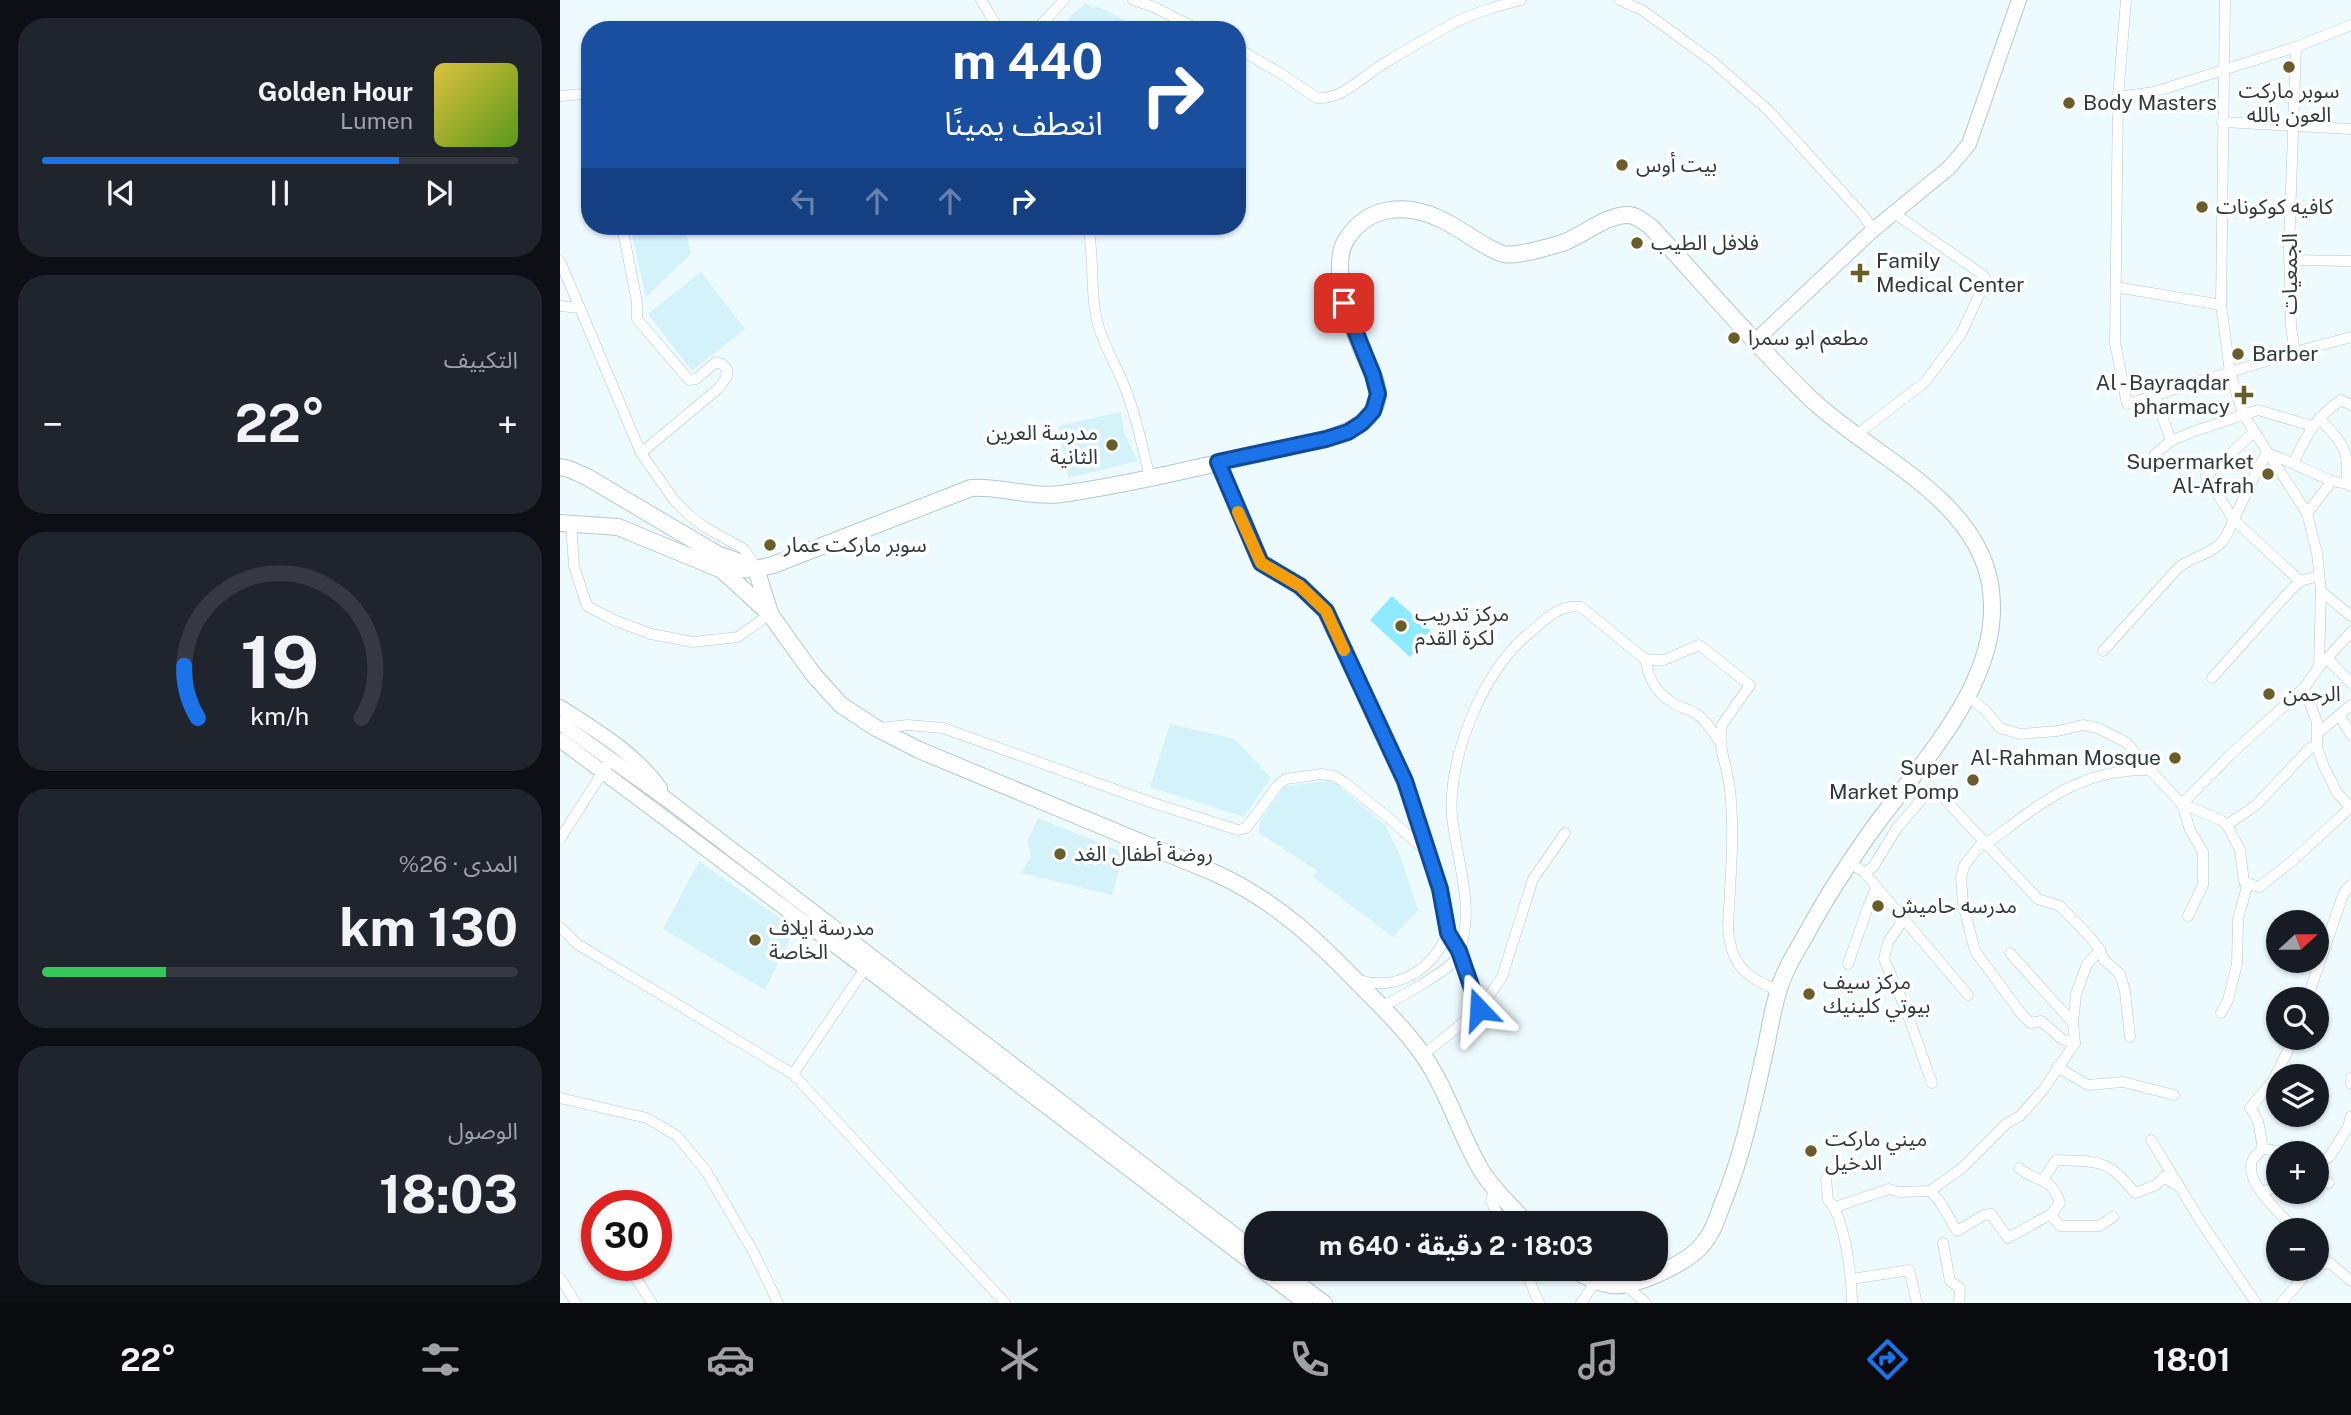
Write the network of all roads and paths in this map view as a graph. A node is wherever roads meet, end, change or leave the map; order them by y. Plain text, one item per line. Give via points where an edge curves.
1 (981, 0) edge
2 (1064, 0) edge
3 (1133, 0) edge
4 (1521, 0) edge
5 (1619, 0) edge
6 (2020, 0) edge
7 (2126, 0) edge
8 (2225, 0) edge
9 (994, 21) edge
10 (1045, 21) edge
11 (1181, 21) edge
12 (2351, 25) edge
13 (2296, 47) junction
14 (1246, 53) edge
15 (2224, 70) junction
16 (581, 94) edge
17 (560, 96) edge
18 (2118, 97) junction
19 (2222, 122) junction
20 (2294, 127) junction
21 (2351, 129) edge
22 (1894, 213) junction
23 (1873, 230) junction
24 (624, 235) edge
25 (1090, 235) edge
26 (2289, 260) junction
27 (560, 261) edge
28 (2351, 261) edge
29 (2116, 287) junction
30 (2221, 305) junction
31 (560, 306) edge
32 (579, 308) junction
33 (2351, 337) edge
34 (1755, 341) junction
35 (2295, 352) junction
36 (2230, 372) junction
37 (2155, 396) junction
38 (2351, 405) edge
39 (2243, 414) junction
40 (2316, 422) junction
41 (2254, 432) junction
42 (1855, 436) junction
43 (2171, 442) junction
44 (641, 453) junction
45 (2267, 453) junction
46 (2154, 455) dead end
47 (1218, 462) junction
48 (2294, 463) junction
49 (560, 467) edge
50 (1150, 478) junction
51 (2332, 481) junction
52 (2348, 484) edge
53 (2307, 513) junction
54 (2234, 520) junction
55 (566, 523) edge
56 (756, 569) junction
57 (722, 570) junction
58 (2319, 576) junction
59 (2300, 581) junction
60 (2321, 591) junction
61 (770, 614) junction
62 (2351, 616) edge
63 (2351, 632) edge
64 (2102, 651) dead end
65 (2327, 658) junction
66 (1646, 660) junction
67 (2319, 667) junction
68 (2212, 678) dead end
69 (2351, 682) edge
70 (2304, 688) junction
71 (1968, 697) junction
72 (2351, 705) edge
73 (560, 707) edge
74 (2340, 716) junction
75 (560, 723) edge
76 (876, 728) junction
77 (2318, 733) junction
78 (2351, 735) edge
79 (560, 740) edge
80 (1721, 742) junction
81 (2317, 747) junction
82 (610, 757) junction
83 (2150, 770) junction
84 (604, 772) junction
85 (669, 801) junction
86 (2349, 802) edge
87 (2182, 804) junction
88 (2227, 825) junction
89 (1565, 833) dead end
90 (560, 839) edge
91 (1985, 842) junction
92 (1429, 854) junction
93 (1857, 868) junction
94 (2248, 883) junction
95 (2351, 885) edge
96 (1876, 888) junction
97 (2188, 916) dead end
98 (1904, 919) junction
99 (560, 927) edge
100 (1448, 933) junction
101 (2100, 950) junction
102 (1459, 951) junction
103 (2010, 953) dead end
104 (869, 963) junction
105 (1848, 964) dead end
106 (1354, 979) junction
107 (2311, 987) edge
108 (1778, 990) junction
109 (1968, 995) dead end
110 (1381, 1006) junction
111 (1479, 1009) junction
112 (2221, 1013) dead end
113 (2073, 1023) junction
114 (2130, 1037) dead end
115 (2075, 1043) junction
116 (2288, 1050) edge
117 (1423, 1055) junction
118 (2057, 1067) junction
119 (793, 1074) junction
120 (2351, 1078) edge
121 (1933, 1083) dead end
122 (2351, 1084) edge
123 (2174, 1095) dead end
124 (560, 1098) edge
125 (2351, 1116) edge
126 (2151, 1140) dead end
127 (2263, 1149) junction
128 (2266, 1149) edge
129 (2329, 1157) edge
130 (2020, 1168) dead end
131 (1826, 1179) dead end
132 (2043, 1180) junction
133 (1494, 1188) junction
134 (2181, 1188) junction
135 (2266, 1190) edge
136 (1930, 1191) junction
137 (2262, 1192) junction
138 (1835, 1207) junction
139 (1497, 1211) edge
140 (1515, 1211) edge
141 (2051, 1214) junction
142 (2113, 1217) dead end
143 (2285, 1218) edge
144 (1244, 1242) edge
145 (1943, 1242) dead end
146 (1244, 1257) edge
147 (2329, 1263) edge
148 (560, 1278) edge
149 (1852, 1279) junction
150 (637, 1281) edge
151 (1275, 1281) edge
152 (1296, 1281) edge
153 (1530, 1281) edge
154 (1596, 1281) joint
155 (2300, 1281) edge
156 (2351, 1281) edge
157 (1625, 1285) junction
158 (576, 1303) edge
159 (652, 1303) edge
160 (778, 1303) edge
161 (1005, 1303) edge
162 (1305, 1303) edge
163 (1325, 1303) edge
164 (1539, 1303) edge
165 (1581, 1303) edge
166 (1646, 1303) edge
167 (1852, 1303) edge
168 (1917, 1303) edge
169 (1959, 1303) edge
170 (2256, 1303) edge
171 (2281, 1303) edge

1 - 9 street
2 - 10 street
3 - 11 street
4 - 14 street via 1456,23 1324,99
5 - 23 street via 1643,10 1702,53 1768,110
6 - 22 street via 1969,144 1950,167
7 - 18 street
8 - 15 street
12 - 13 street
13 - 15 street
13 - 20 street, الجمعيات
15 - 18 street via 2154,92
15 - 19 street
16 - 17 street
18 - 29 street
19 - 20 street
19 - 30 street
20 - 21 street
20 - 26 street, الجمعيات
22 - 23 street
22 - 42 street via 1986,280 1961,334 1924,382
23 - 34 street
24 - 44 street via 638,319 689,380 696,380 716,362 727,369 719,388
25 - 50 street via 1091,286 1100,330 1136,418
26 - 28 street
26 - 35 street, الجمعيات
27 - 32 street
29 - 30 street
29 - 37 street via 2115,343 2127,404
30 - 36 street
31 - 32 street
32 - 44 street
33 - 35 street
34 - 42 main road via 1812,400
34 - 47 main road via 1651,227 1631,214 1616,216 1563,243 1504,254 1437,217 1391,209 1357,225 1340,253 1344,303 1378,394 1373,411 1348,432
35 - 36 street
36 - 37 street
36 - 39 street
37 - 43 street
38 - 40 street via 2341,400
39 - 40 street via 2258,410
39 - 41 street
39 - 43 street
40 - 48 street
40 - 52 street via 2344,446
41 - 45 street
41 - 54 street via 2206,477
42 - 71 main road via 1948,506 1968,530 1984,561 1993,617 1987,652
43 - 46 street
44 - 56 street via 674,500 703,526 744,549
45 - 48 street
45 - 53 street
45 - 54 street
47 - 50 main road
47 - 92 street via 1261,563 1300,586 1326,611 1405,781
48 - 51 street
49 - 56 main road via 587,477 717,554
50 - 56 main road via 1036,496 971,488
51 - 52 street
51 - 53 street
53 - 58 street
54 - 59 street
54 - 64 street via 2222,542 2178,568
55 - 57 main road via 618,527
55 - 61 street via 587,606 616,621 692,642 738,637
56 - 57 main road
56 - 61 main road
57 - 61 main road
58 - 59 street
58 - 60 street
59 - 68 street
60 - 62 street
60 - 67 street
61 - 76 main road via 841,705
63 - 65 street
65 - 67 street
65 - 69 street
66 - 80 street via 1657,691 1704,719
66 - 80 street via 1664,660 1699,645 1750,685 1722,725
66 - 102 street via 1581,607 1571,606 1551,615 1498,665 1481,695 1452,781 1466,922
67 - 70 street
70 - 77 street
70 - 87 street
71 - 83 street via 2000,728 2020,734 2083,725 2098,728 2127,743
71 - 93 main road via 1865,839
72 - 74 street
73 - 85 street via 616,743 647,770
74 - 77 street
74 - 78 street
75 - 82 street
76 - 92 street via 943,728 1238,830 1246,828 1286,779 1334,776
76 - 106 main road via 1246,887 1276,907
77 - 81 street
79 - 84 street
80 - 108 street via 1732,814 1729,946 1745,972
81 - 86 street via 2337,793
81 - 88 street via 2310,748 2256,805
82 - 84 street
82 - 85 street
83 - 87 street
83 - 91 street via 2115,771 2069,788
84 - 90 street
84 - 104 street
85 - 104 street
86 - 94 street via 2274,875 2259,887
87 - 88 street
87 - 97 street via 2203,852 2203,885
88 - 94 street via 2240,850 2244,882
89 - 111 street via 1533,879 1505,970
91 - 93 street via 1941,794 1929,791 1897,828 1873,867
91 - 101 street via 2038,899 2060,906
91 - 115 street via 1967,861 1961,878 1975,951 2023,1016 2031,1023 2041,1021 2062,1039
92 - 100 street
93 - 96 street
93 - 108 main road via 1814,919
94 - 112 street via 2238,919 2237,964
95 - 107 street via 2344,892
96 - 98 street
96 - 105 street
98 - 109 street
98 - 121 street via 1888,942 1884,959
99 - 119 street via 577,944
100 - 102 street
100 - 106 street via 1440,951 1408,977 1374,985
101 - 113 street via 2079,981
101 - 114 street via 2120,974
102 - 110 street via 1453,963
102 - 111 street
103 - 113 street
104 - 119 street
104 - 144 street
104 - 146 street
106 - 110 main road
108 - 157 main road via 1740,1157 1712,1231 1690,1256
110 - 117 main road
111 - 117 street
113 - 115 street
115 - 118 street
116 - 127 street via 2274,1079 2250,1108 2260,1125
117 - 133 main road
118 - 123 street via 2088,1085 2123,1083
118 - 136 street via 2020,1116
119 - 161 street
120 - 122 street
124 - 160 street via 647,1118 677,1136 706,1171
125 - 129 street
126 - 134 street
127 - 128 street
127 - 137 street via 2252,1158 2250,1172
130 - 132 street via 2029,1177
131 - 138 street via 1828,1200
132 - 134 street via 2056,1160 2100,1161 2135,1193 2164,1177
132 - 141 street via 2053,1187 2060,1203
133 - 139 street
133 - 140 main road
134 - 170 street
135 - 137 street
136 - 138 street via 1889,1189
136 - 141 street via 1957,1231 1991,1214 2008,1238
137 - 143 street
138 - 149 street
141 - 142 street via 2060,1226 2099,1226
145 - 169 street via 1950,1281 1960,1288
147 - 156 street
148 - 158 street
149 - 167 street
149 - 168 street via 1909,1270
150 - 159 street
151 - 162 street
152 - 163 street
153 - 164 street
154 - 157 main road
154 - 165 street
155 - 171 street
157 - 166 street

